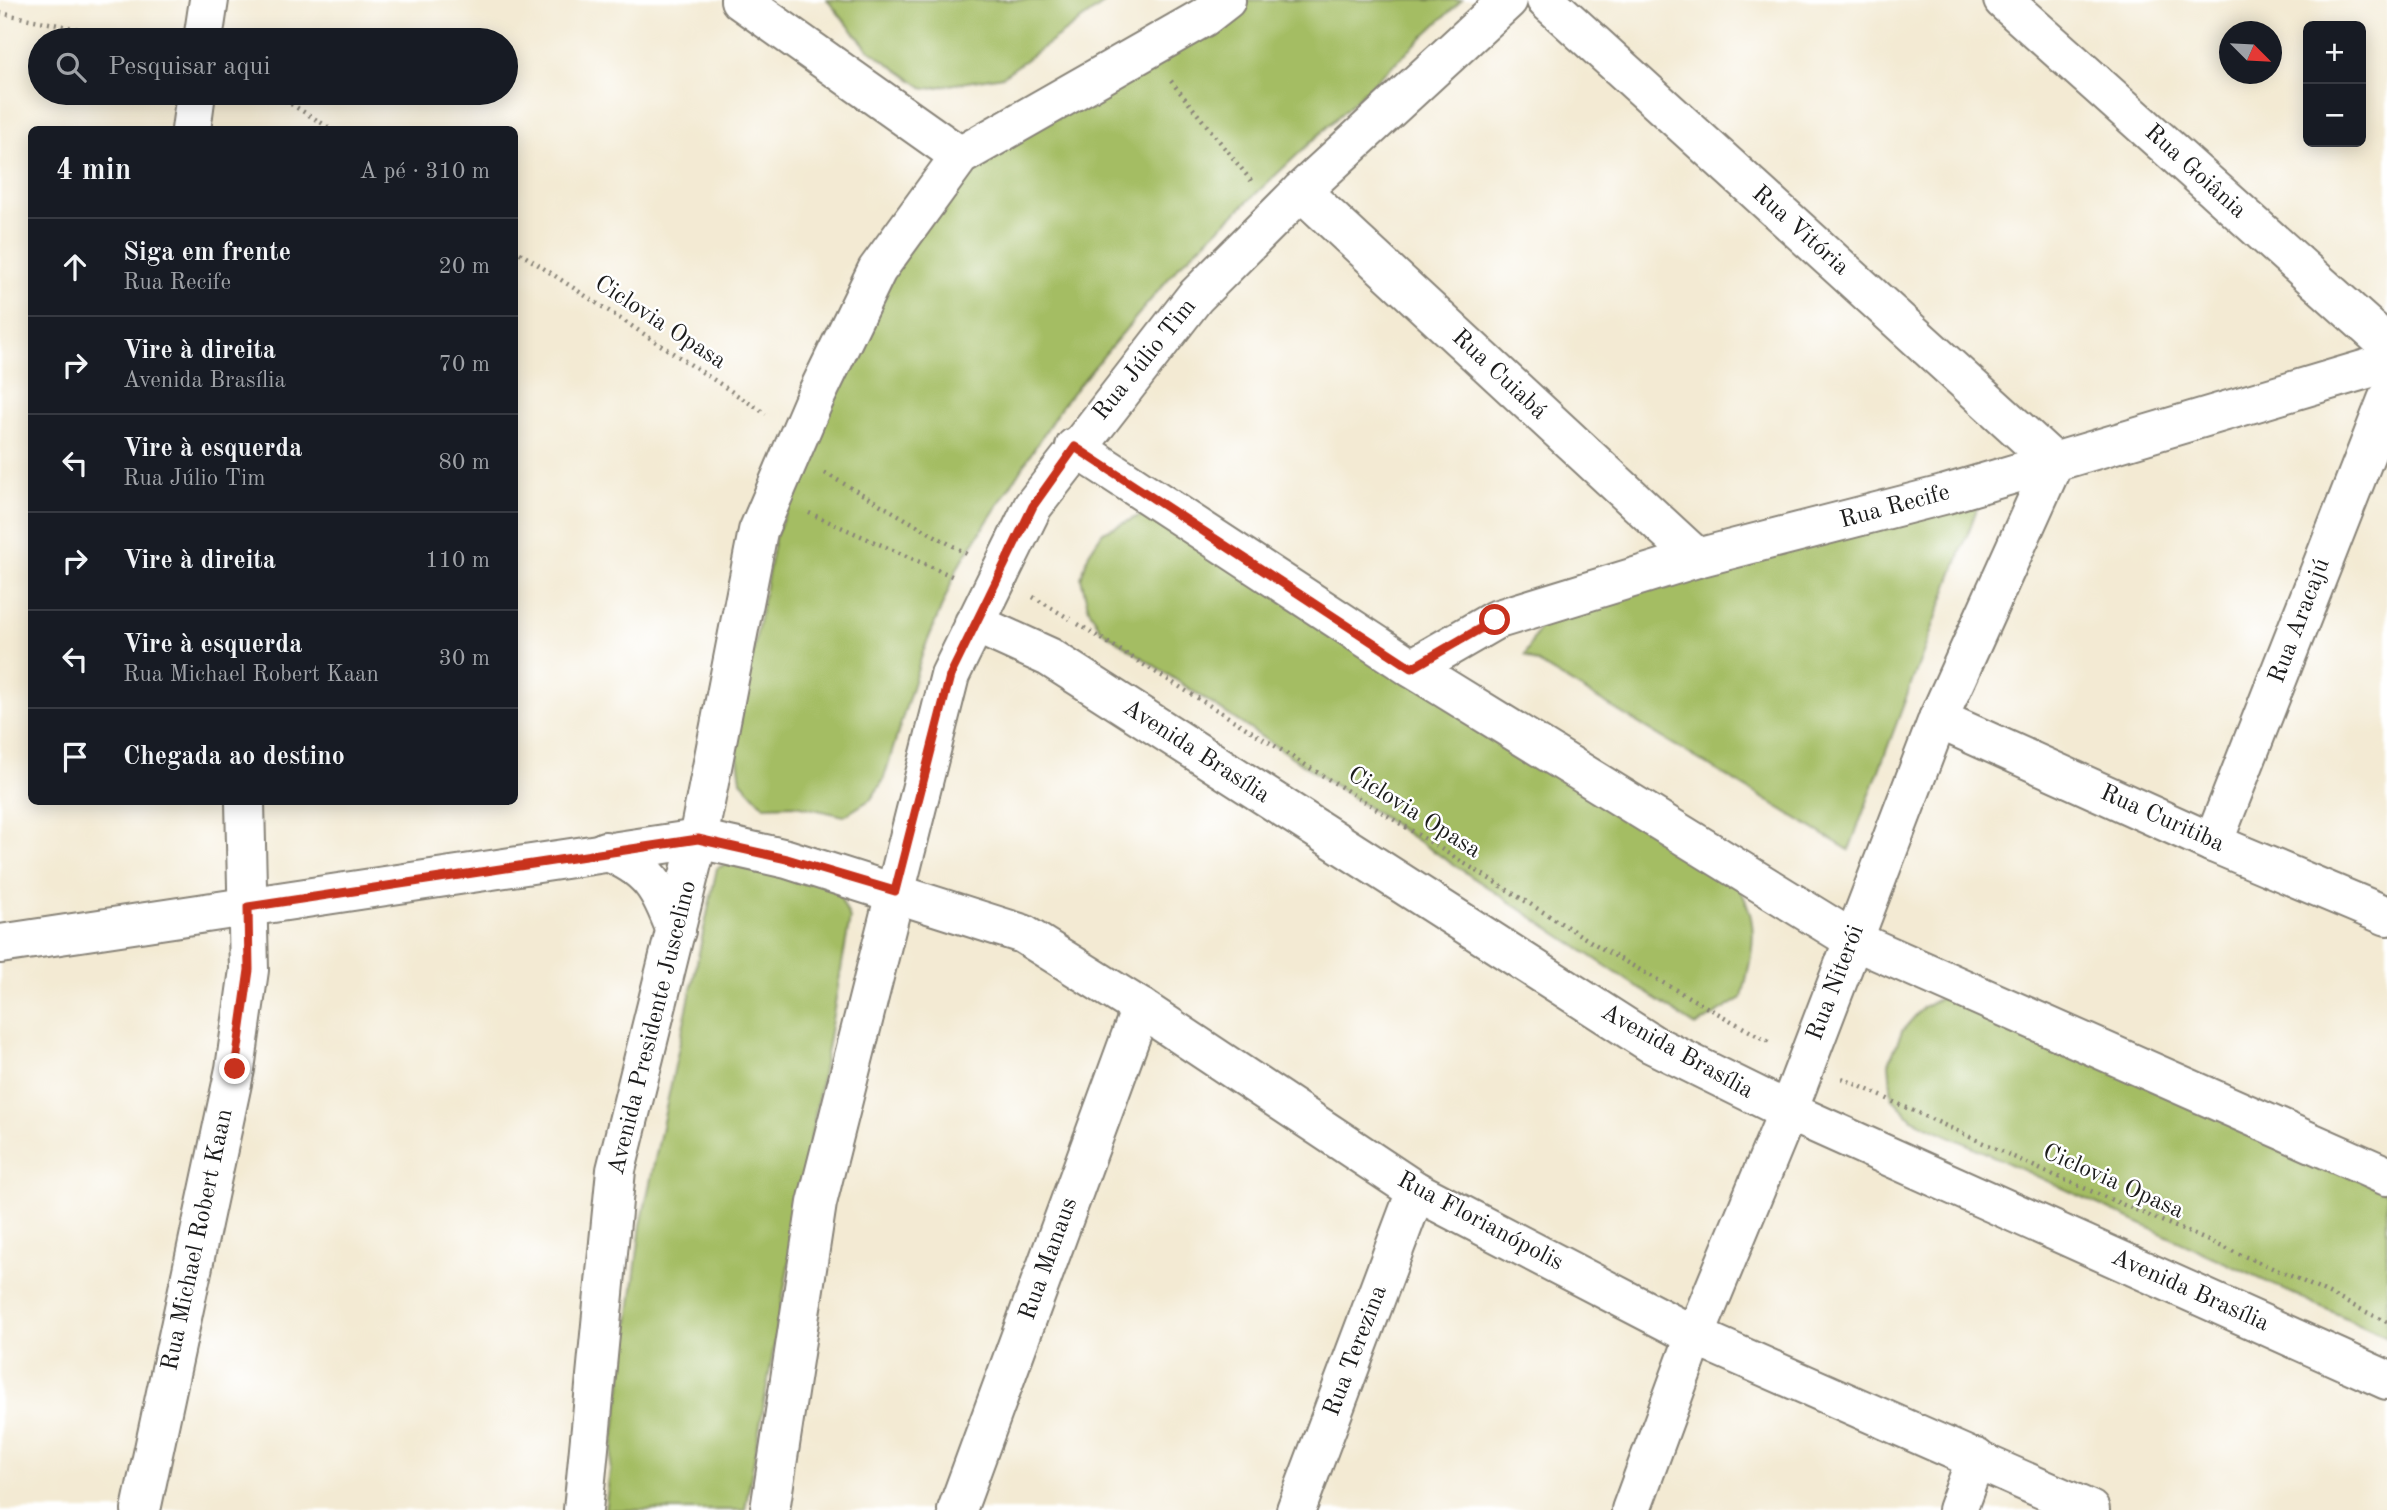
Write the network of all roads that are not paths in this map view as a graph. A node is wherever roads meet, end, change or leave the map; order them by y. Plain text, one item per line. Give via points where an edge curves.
1 (209, 0) edge
2 (740, 0) edge
3 (1508, 0) edge
4 (1546, 0) edge
5 (2003, 0) edge
6 (1207, 6) edge
7 (205, 28) edge
8 (194, 105) edge
9 (192, 126) edge
10 (960, 156) junction
11 (1290, 203) junction
12 (2387, 344) edge
13 (2387, 363) edge
14 (2387, 400) edge
15 (1075, 447) junction
16 (2054, 462) junction
17 (1697, 558) junction
18 (981, 608) junction
19 (1412, 668) junction
20 (1938, 719) junction
21 (245, 805) edge
22 (698, 839) junction
23 (2213, 842) junction
24 (605, 851) junction
25 (895, 891) junction
26 (248, 907) junction
27 (2387, 916) edge
28 (676, 931) junction
29 (1853, 940) junction
30 (0, 944) edge
31 (1141, 1008) junction
32 (1788, 1111) junction
33 (2387, 1176) edge
34 (1416, 1191) junction
35 (1695, 1336) junction
36 (2387, 1380) edge
37 (1976, 1458) junction
38 (584, 1506) edge
39 (141, 1510) edge
40 (770, 1510) edge
41 (957, 1510) edge
42 (1296, 1510) edge
43 (1631, 1510) edge
44 (1957, 1510) edge
45 (2090, 1510) edge

1 - 7 street
2 - 10 street
3 - 11 street, Rua Júlio Tim
4 - 16 street, Rua Vitória
5 - 12 street, Rua Goiânia
6 - 10 street, Avenida Presidente Juscelino via 1147,50
8 - 9 street
10 - 22 street, Avenida Presidente Juscelino via 877,270 758,531
11 - 15 street, Rua Júlio Tim via 1195,297
11 - 17 street, Rua Cuiabá
13 - 16 street, Rua Recife
14 - 23 street, Rua Aracajú
15 - 18 street, Rua Júlio Tim via 1033,506
15 - 19 street
16 - 17 street, Rua Recife
16 - 20 street, Rua Niterói
17 - 19 street, Rua Recife via 1495,620
18 - 25 street, Rua Júlio Tim via 950,676
18 - 32 street, Avenida Brasília via 1049,657 1652,1045
19 - 29 street
20 - 23 street, Rua Curitiba
20 - 29 street, Rua Niterói
21 - 26 street, Rua Michael Robert Kaan
22 - 24 street
22 - 25 street, Rua Florianópolis
22 - 28 street, Avenida Presidente Juscelino
23 - 27 street, Rua Curitiba
24 - 26 street
24 - 28 street via 631,861 661,892
25 - 31 street, Rua Florianópolis via 1023,934
25 - 40 street via 817,1203
26 - 30 street
26 - 39 street, Rua Michael Robert Kaan via 249,970 235,1069
28 - 38 street, Avenida Presidente Juscelino via 616,1170
29 - 32 street, Rua Niterói
29 - 33 street
31 - 34 street, Rua Florianópolis
31 - 41 street, Rua Manaus
32 - 35 street, Rua Niterói
32 - 36 street, Avenida Brasília
34 - 35 street, Rua Florianópolis
34 - 42 street, Rua Terezina
35 - 37 street, Rua Florianópolis
35 - 43 street, Rua Niterói
37 - 44 street
37 - 45 street, Rua Florianópolis

